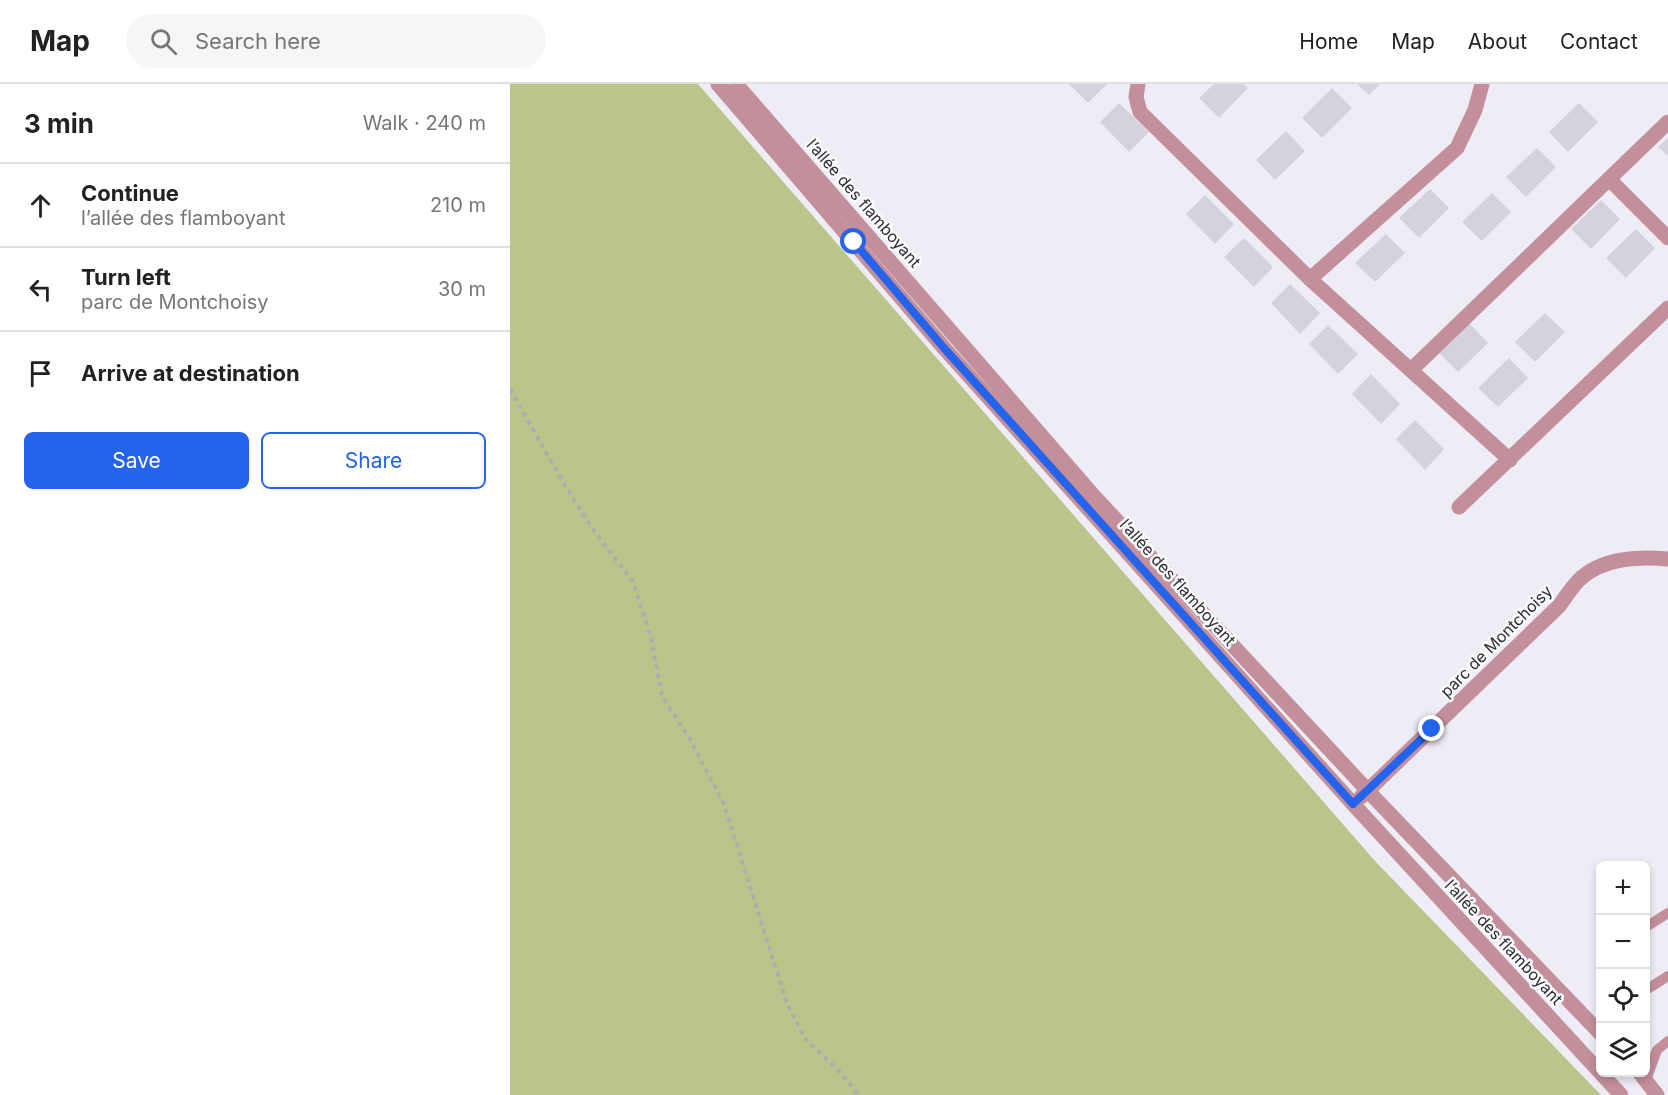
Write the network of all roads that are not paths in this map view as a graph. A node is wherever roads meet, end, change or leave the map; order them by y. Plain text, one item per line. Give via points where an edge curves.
1 (718, 84) edge
2 (736, 84) edge
3 (1138, 84) edge
4 (1482, 84) edge
5 (1668, 122) edge
6 (1609, 179) junction
7 (1668, 238) edge
8 (1310, 279) junction
9 (1668, 308) edge
10 (1411, 370) junction
11 (1510, 460) junction
12 (1459, 507) dead end
13 (1668, 559) edge
14 (1368, 790) junction
15 (1353, 804) junction
16 (1668, 913) edge
17 (1650, 924) edge
18 (1668, 976) edge
19 (1650, 987) edge
20 (1596, 1029) edge
21 (1668, 1041) edge
22 (1650, 1062) edge
23 (1643, 1077) edge
24 (1621, 1095) edge
25 (1657, 1095) edge

1 - 15 street, l’allée des flamboyant via 944,348
2 - 14 street, l’allée des flamboyant via 1092,494
3 - 8 street via 1140,112
4 - 8 street via 1457,148
5 - 6 street
6 - 7 street
6 - 10 street
8 - 10 street
9 - 11 street
10 - 11 street
11 - 12 street
13 - 14 street, parc de Montchoisy via 1609,562 1580,579 1559,606
14 - 15 street, parc de Montchoisy
14 - 20 street, l’allée des flamboyant
15 - 24 street, l’allée des flamboyant
16 - 17 lane
18 - 19 lane
21 - 22 lane
23 - 25 street

